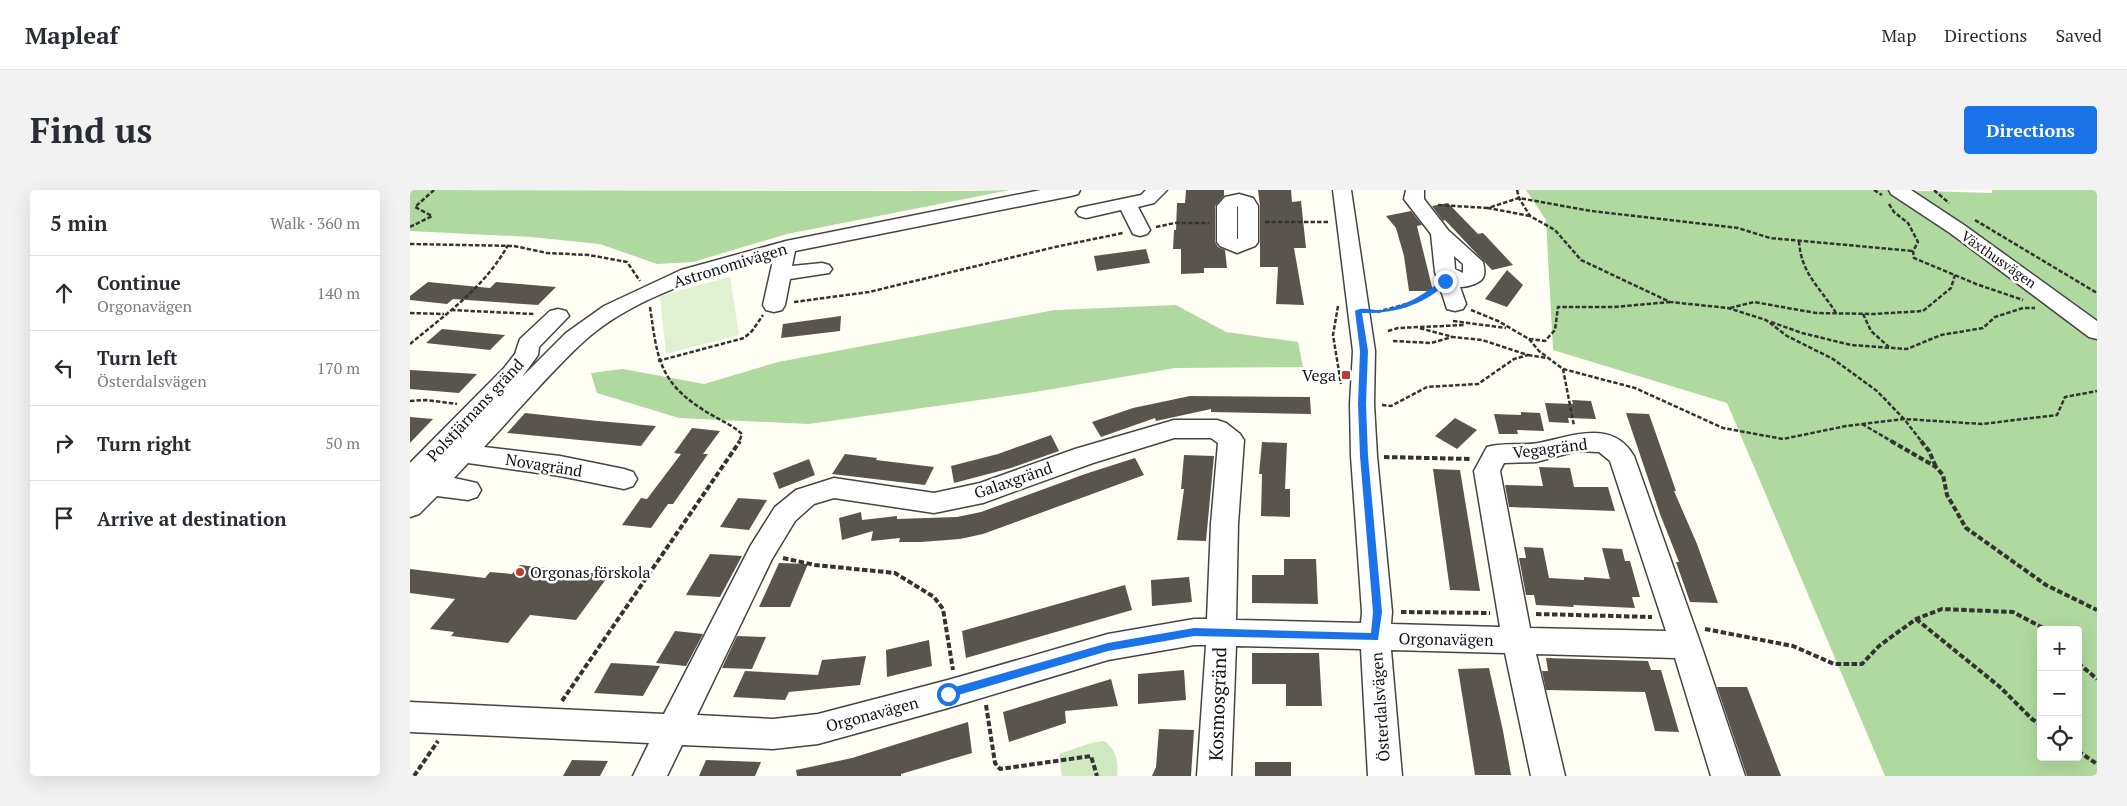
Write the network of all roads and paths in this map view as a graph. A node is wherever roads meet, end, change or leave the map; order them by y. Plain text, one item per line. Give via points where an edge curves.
1 (434, 190) edge
2 (1071, 190) edge
3 (1158, 190) edge
4 (1342, 190) edge
5 (1517, 190) edge
6 (1892, 194) edge
7 (1239, 195) edge
8 (1416, 197) edge
9 (1519, 198) junction
10 (1127, 203) junction
11 (1488, 208) junction
12 (1086, 212) dead end
13 (1530, 216) junction
14 (1338, 222) dead end
15 (1226, 223) junction
16 (1248, 223) junction
17 (410, 226) edge
18 (1140, 230) junction
19 (1441, 234) junction
20 (1799, 241) junction
21 (410, 244) edge
22 (508, 245) junction
23 (786, 247) junction
24 (1913, 251) junction
25 (822, 269) dead end
26 (780, 274) junction
27 (1446, 275) junction
28 (1956, 275) junction
29 (648, 293) junction
30 (2026, 301) dead end
31 (1670, 302) junction
32 (772, 305) junction
33 (1728, 308) junction
34 (2066, 308) junction
35 (450, 310) junction
36 (1348, 310) junction
37 (1451, 311) junction
38 (410, 313) edge
39 (446, 314) junction
40 (1837, 314) junction
41 (1863, 314) junction
42 (558, 316) joint
43 (1766, 320) junction
44 (1468, 325) junction
45 (1419, 328) junction
46 (1509, 328) junction
47 (1388, 331) dead end
48 (2097, 332) edge
49 (1453, 337) junction
50 (1528, 339) junction
51 (1393, 341) dead end
52 (410, 344) edge
53 (1890, 348) junction
54 (1528, 355) junction
55 (1548, 358) junction
56 (658, 362) junction
57 (1563, 369) junction
58 (2097, 391) edge
59 (410, 401) edge
60 (1362, 404) junction
61 (482, 406) junction
62 (1904, 419) junction
63 (1862, 424) junction
64 (1577, 442) junction
65 (462, 453) junction
66 (1364, 456) junction
67 (1493, 460) junction
68 (1936, 467) junction
69 (624, 479) dead end
70 (420, 484) edge
71 (468, 490) dead end
72 (410, 507) edge
73 (761, 553) junction
74 (2097, 610) edge
75 (1916, 619) junction
76 (2039, 626) edge
77 (1220, 632) junction
78 (1682, 633) junction
79 (1375, 637) junction
80 (1518, 640) junction
81 (2082, 666) edge
82 (963, 670) dead end
83 (2097, 679) edge
84 (985, 699) dead end
85 (570, 704) dead end
86 (410, 717) edge
87 (2037, 722) edge
88 (674, 729) junction
89 (2082, 754) edge
90 (2097, 764) edge
91 (650, 776) edge
92 (1097, 776) edge
93 (1214, 776) edge
94 (1385, 776) edge
95 (1548, 776) edge
96 (1728, 776) edge

1 - 17 path via 414,206 432,216
2 - 23 street, Astronomivägen
3 - 10 street via 1147,199
4 - 36 street, Österdalsvägen
5 - 9 path
6 - 24 path via 1894,212 1908,223 1918,242
6 - 34 street, Växthusvägen via 1965,235
7 - 15 street via 1227,206
7 - 16 street via 1248,206
8 - 11 path
8 - 19 street
9 - 11 path
9 - 13 path
9 - 20 path via 1591,211 1738,228 1770,238
10 - 12 street
10 - 18 street
11 - 13 path
13 - 31 path via 1555,230 1581,260
14 - 16 path
15 - 16 street via 1227,242 1237,247 1248,242
15 - 18 path via 1175,224
18 - 32 path via 869,292
19 - 27 street
19 - 27 street via 1473,262 1474,276 1463,281
20 - 24 path
20 - 40 path via 1799,256 1808,278 1828,298
21 - 22 path
22 - 29 path via 627,262
22 - 35 path via 501,261 487,277
23 - 26 street
23 - 29 street, Astronomivägen via 688,275
24 - 28 path via 1914,258
25 - 26 street
26 - 32 street
27 - 36 path via 1431,293 1414,302 1382,312
27 - 37 street
28 - 30 path
28 - 41 path via 1951,288 1923,311
29 - 56 path
29 - 65 street, Astronomivägen via 612,311 574,338
31 - 33 path
31 - 50 path via 1599,309 1558,307 1555,330 1544,341
32 - 56 path via 744,338
33 - 40 path via 1754,302
33 - 43 path
34 - 48 street, Växthusvägen
34 - 53 path via 2023,308 1996,317 1983,328 1941,335 1907,349
35 - 39 path
35 - 42 path
36 - 60 street, Österdalsvägen via 1364,351
37 - 44 path
37 - 46 path via 1498,321
38 - 39 path
39 - 52 path
40 - 41 path
41 - 53 path via 1871,331
42 - 61 street, Polstjärnans gränd via 528,344 526,355 517,368
43 - 53 path via 1851,345
43 - 62 path via 1787,336 1833,359 1877,391
44 - 45 path
44 - 46 path
45 - 47 path
45 - 49 path
46 - 50 path
49 - 51 path via 1431,343
49 - 54 path via 1482,340
50 - 55 path
54 - 55 path
54 - 60 path via 1514,359 1478,384 1427,387 1391,406
55 - 57 path
56 - 85 path via 674,390 738,430 742,434 741,439 561,703
57 - 63 path via 1635,388 1723,428 1783,439
57 - 64 path
58 - 62 path via 2065,397 2057,415 1982,424
59 - 61 path
60 - 66 street, Österdalsvägen
61 - 70 street, Polstjärnans gränd via 424,464
62 - 63 path
62 - 68 path via 1929,451
63 - 68 path
64 - 67 street, Vegagränd via 1536,453 1496,454
64 - 78 street, Vegagränd via 1605,443 1621,456
65 - 69 street, Novagränd via 560,466
65 - 70 street, Astronomivägen
66 - 67 path
66 - 79 street, Österdalsvägen via 1377,612
67 - 80 street, Vegagränd via 1487,471
68 - 74 path via 1943,475 1947,495 1966,528 2046,585
70 - 71 street
70 - 72 street, Astronomivägen
73 - 77 street, Galaxgränd via 785,514 805,497 834,488 934,503 982,493 1147,436 1174,429 1217,429 1231,440
73 - 82 path via 815,565 895,573 934,596 943,608 952,673
73 - 88 street, Galaxgränd
75 - 76 path via 1942,610 2012,612
75 - 78 path via 1879,646 1862,664 1834,664 1792,646 1722,634
75 - 87 path via 2000,687
77 - 79 street, Orgonavägen
77 - 88 street, Orgonavägen via 1194,632 1108,647 818,729 773,734
77 - 93 street, Kosmosgränd
78 - 80 street, Orgonavägen
78 - 96 street, Vegagränd
79 - 80 street, Orgonavägen
79 - 94 street, Österdalsvägen
80 - 95 street, Vegagränd
81 - 83 path
84 - 92 path via 995,764 1000,769 1091,756
86 - 88 street, Orgonavägen
88 - 91 street
89 - 90 path

